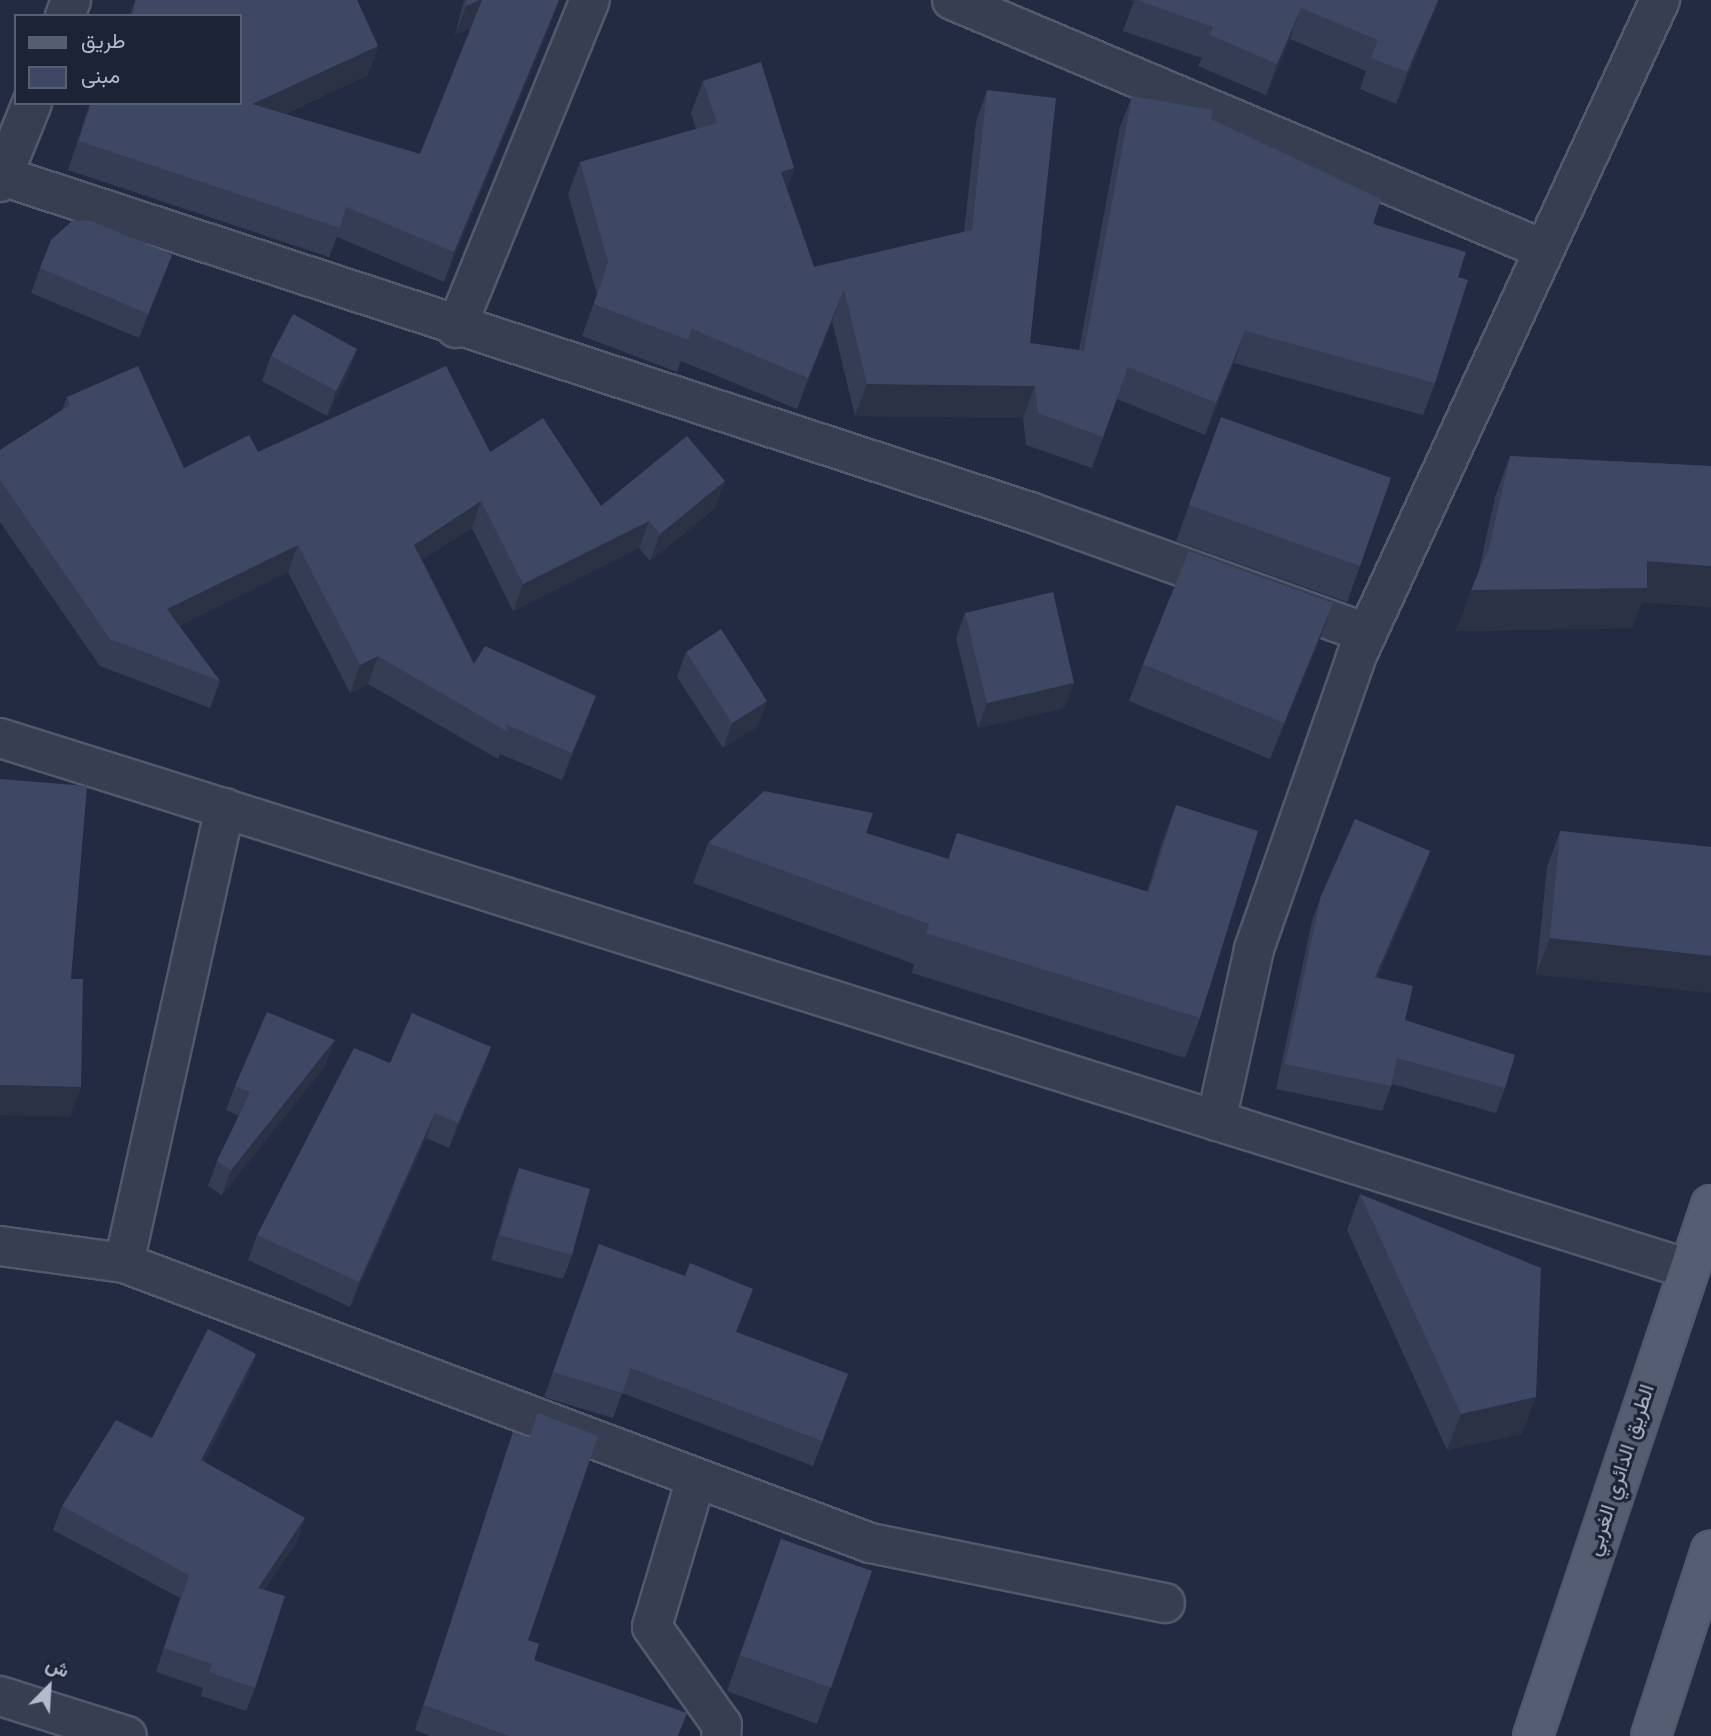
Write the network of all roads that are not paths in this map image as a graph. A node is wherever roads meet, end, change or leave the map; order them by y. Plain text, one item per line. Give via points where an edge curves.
1 (590, 0) edge
2 (952, 0) edge
3 (1660, 0) edge
4 (31, 105) edge
5 (1, 179) edge
6 (1540, 248) junction
7 (456, 328) junction
8 (1367, 633) junction
9 (0, 738) edge
10 (225, 808) junction
11 (1216, 1121) junction
12 (1711, 1205) edge
13 (0, 1246) edge
14 (124, 1263) junction
15 (1685, 1268) junction
16 (696, 1479) junction
17 (1711, 1550) edge
18 (1165, 1603) dead end
19 (0, 1696) edge
20 (127, 1736) edge
21 (721, 1736) edge
22 (1533, 1736) edge
23 (1651, 1736) edge

1 - 7 street
2 - 6 street
3 - 6 street
4 - 5 street
5 - 7 street
6 - 8 street
7 - 8 street via 1030,512
8 - 11 street via 1254,950
9 - 10 street
10 - 11 street
10 - 14 street
11 - 15 street
12 - 15 main road, الطريق الدائري الغربي
13 - 14 street
14 - 16 street
15 - 22 main road, الطريق الدائري الغربي
16 - 18 street via 870,1543
16 - 21 street via 652,1627 722,1725
17 - 23 main road
19 - 20 street

